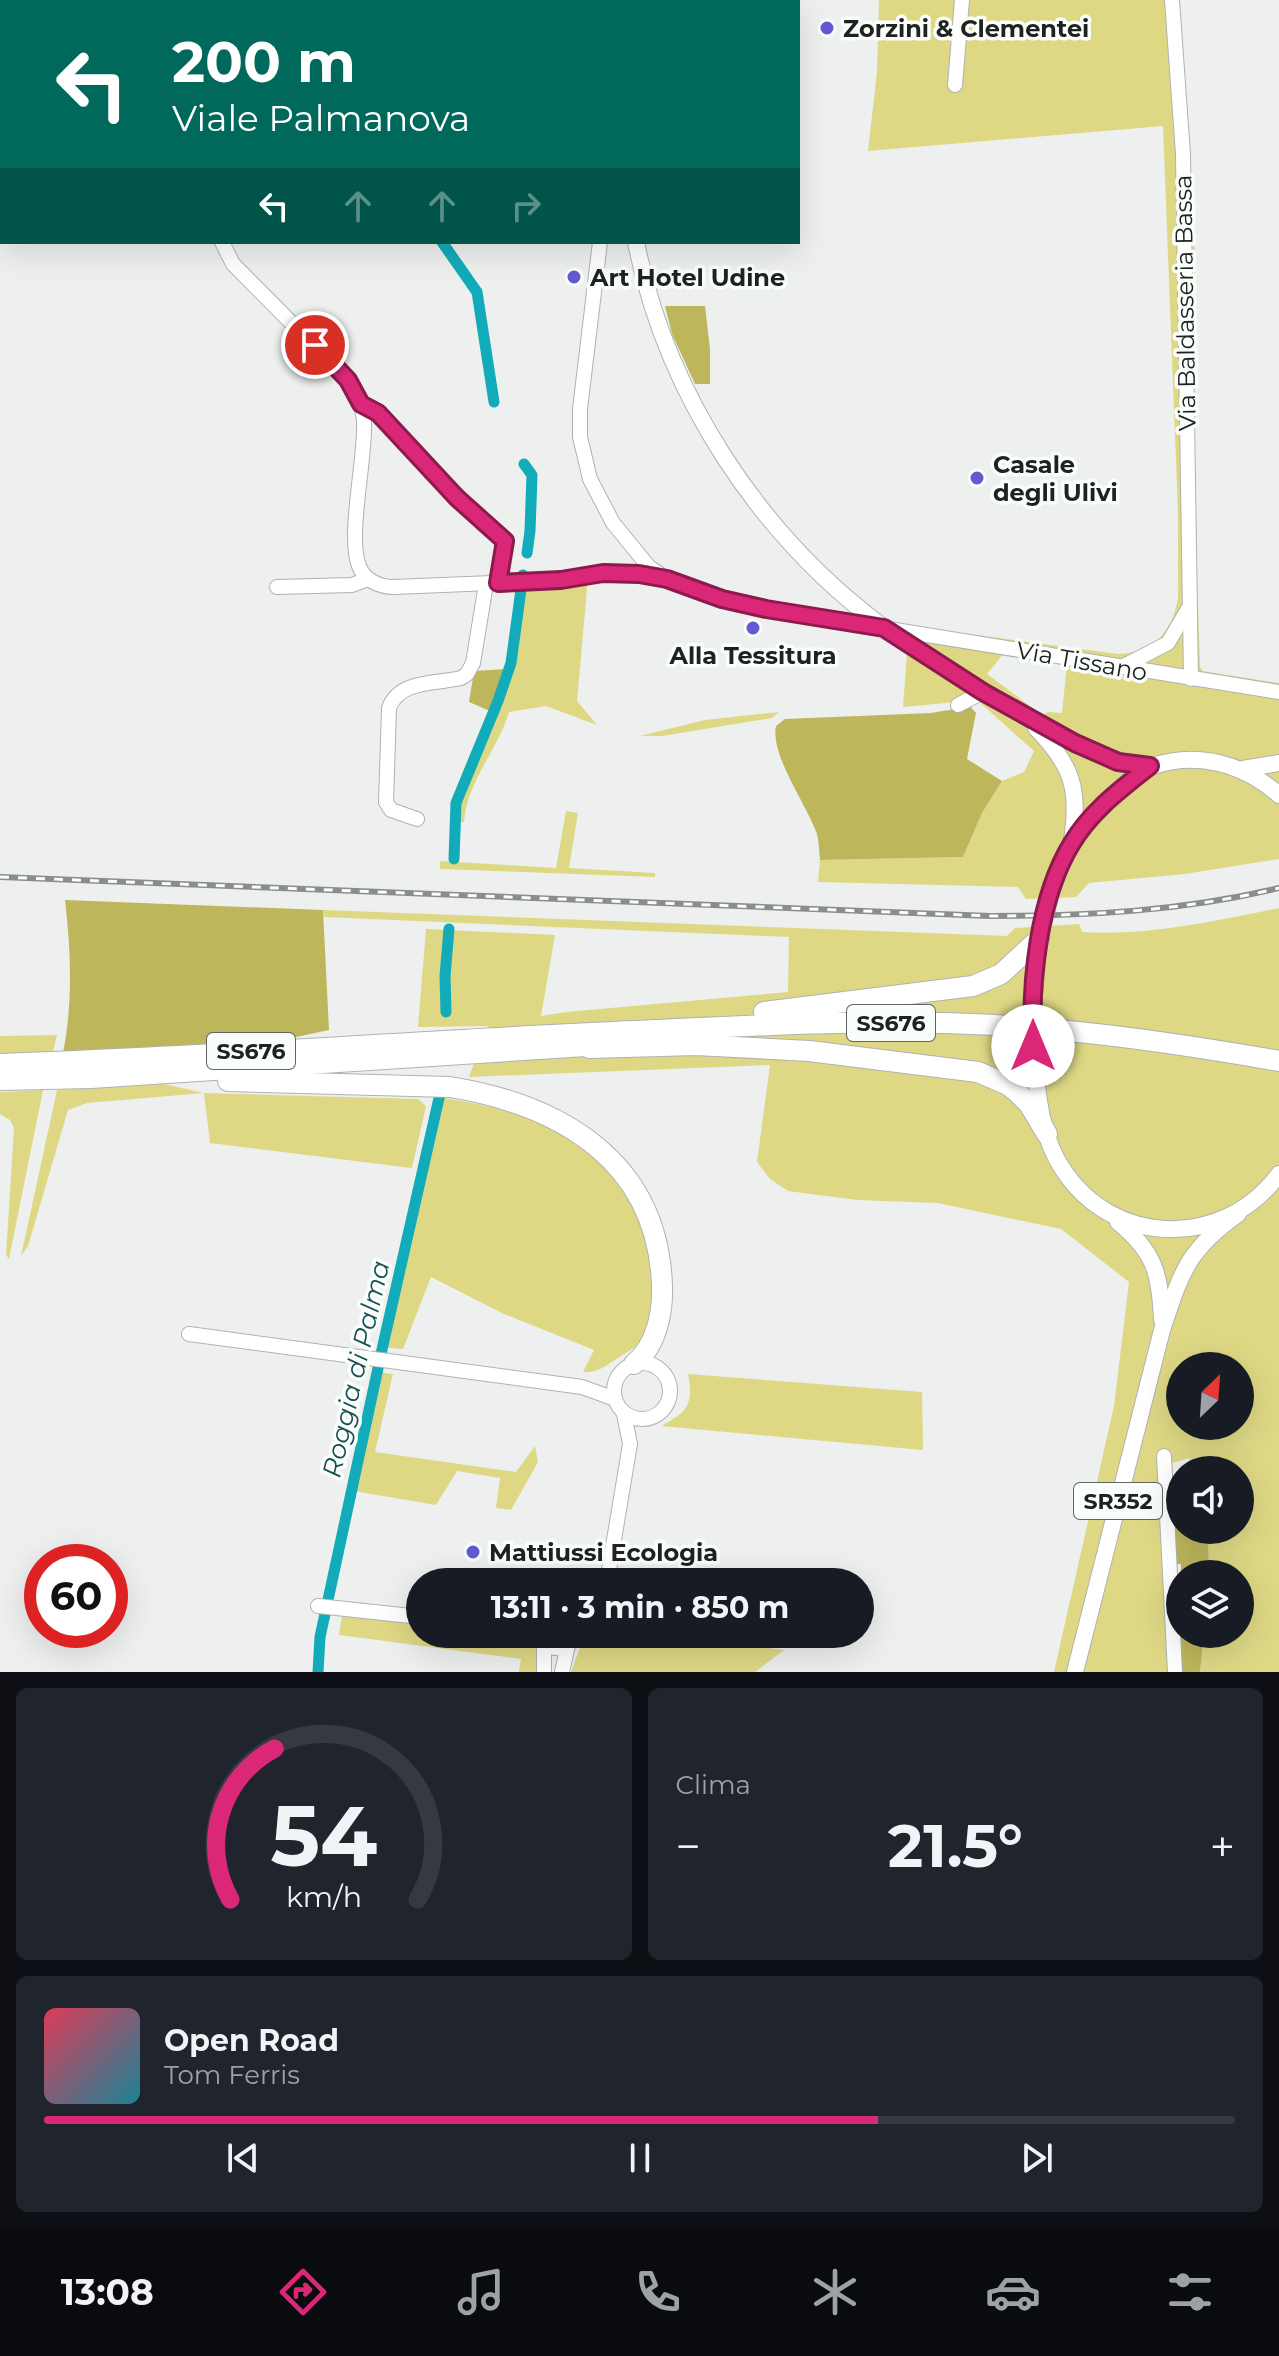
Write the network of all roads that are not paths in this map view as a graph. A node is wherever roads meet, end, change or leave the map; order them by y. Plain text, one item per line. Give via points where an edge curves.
1 (962, 0) edge
2 (1172, 0) edge
3 (955, 85) dead end
4 (223, 244) edge
5 (600, 244) edge
6 (637, 244) edge
7 (361, 404) junction
8 (368, 579) junction
9 (667, 579) junction
10 (492, 584) junction
11 (277, 587) dead end
12 (1189, 607) junction
13 (884, 628) junction
14 (1168, 643) junction
15 (1122, 667) junction
16 (1168, 675) junction
17 (1191, 679) junction
18 (983, 692) junction
19 (1279, 692) edge
20 (958, 705) dead end
21 (1024, 716) junction
22 (1279, 763) edge
23 (1150, 766) junction
24 (1243, 769) junction
25 (1279, 795) edge
26 (417, 819) dead end
27 (1072, 843) junction
28 (1039, 939) junction
29 (501, 1036) junction
30 (557, 1049) junction
31 (1279, 1061) edge
32 (0, 1064) edge
33 (91, 1078) junction
34 (0, 1080) edge
35 (1047, 1134) junction
36 (1279, 1176) edge
37 (1105, 1211) junction
38 (1238, 1214) junction
39 (1162, 1330) junction
40 (189, 1334) dead end
41 (626, 1369) junction
42 (582, 1387) junction
43 (615, 1399) junction
44 (624, 1414) junction
45 (652, 1418) junction
46 (630, 1444) junction
47 (1164, 1456) dead end
48 (609, 1568) edge
49 (324, 1606) dead end
50 (406, 1615) edge
51 (540, 1648) edge
52 (570, 1648) edge
53 (544, 1672) edge
54 (562, 1672) edge
55 (1075, 1672) edge
56 (1175, 1672) edge

1 - 3 street
2 - 12 street, Via Baldasseria Bassa via 1183,154
4 - 7 street via 233,264 348,380
5 - 9 street via 580,409 583,453 613,523 637,554
6 - 13 main road via 672,358 727,462 793,544
7 - 8 street via 364,438 356,548 359,567
7 - 10 street via 378,413 505,541
8 - 10 street via 388,587
8 - 11 street via 352,585
9 - 10 street via 619,572
9 - 13 street, Via Tissano via 722,599
10 - 26 street via 467,674 402,690 389,708 386,802 391,810
12 - 14 street
12 - 17 street, Via Baldasseria Bassa
13 - 15 street, Via Tissano
13 - 18 main road
14 - 15 street
14 - 16 street
15 - 16 street, Via Tissano
16 - 17 street, Via Tissano
17 - 19 street, Via Tissano
18 - 20 street
18 - 21 main road
21 - 23 main road via 1118,762
21 - 27 main road via 1068,767 1077,811
22 - 24 main road
23 - 24 main road via 1198,760
23 - 27 main road via 1113,795
24 - 25 main road
27 - 28 main road, bridge
28 - 29 highway via 1001,974 942,991
28 - 35 main road, bridge via 1034,1062
29 - 31 highway, SS676 via 811,1023 973,1024 1160,1040
29 - 32 highway, SS676
30 - 31 highway, SS676 via 809,1032 974,1033
30 - 33 highway, SS676
30 - 35 highway via 696,1045 809,1051 978,1072 1018,1093
33 - 34 highway, SS676
33 - 41 highway via 444,1086 529,1107 578,1131 599,1148 638,1197 655,1236 662,1298 654,1337
35 - 37 main road via 1068,1178
36 - 38 main road
37 - 38 main road via 1136,1224 1179,1229
37 - 39 main road, SR352 via 1151,1256 1160,1287
38 - 39 main road, SR352 via 1205,1239 1188,1261
39 - 55 main road, SR352
40 - 42 street
41 - 42 street
41 - 43 street via 613,1391
41 - 45 street via 652,1365 667,1377 666,1406
42 - 43 street
43 - 44 street
44 - 45 street
44 - 46 street
45 - 46 street
46 - 48 street
47 - 56 street
49 - 50 street
51 - 53 street
52 - 54 street

